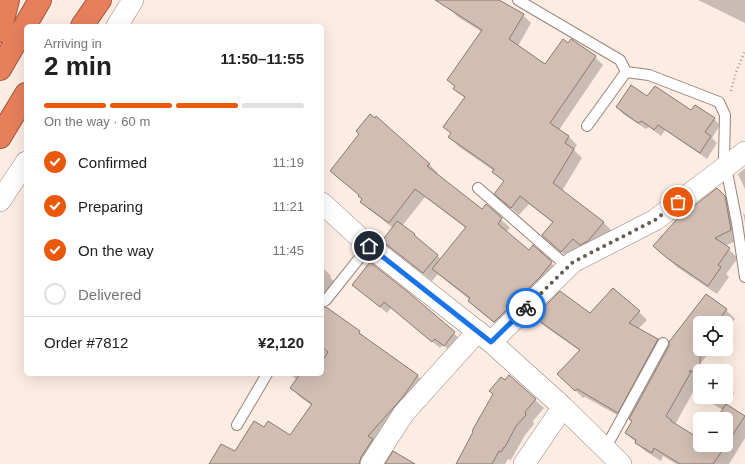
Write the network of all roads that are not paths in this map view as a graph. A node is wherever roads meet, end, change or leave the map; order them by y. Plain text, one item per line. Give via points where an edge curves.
1 (8, 0) edge
2 (25, 0) edge
3 (40, 0) edge
4 (54, 0) edge
5 (82, 0) edge
6 (100, 0) edge
7 (133, 0) edge
8 (518, 0) edge
9 (26, 24) edge
10 (37, 24) edge
11 (67, 24) edge
12 (83, 24) edge
13 (118, 24) edge
14 (24, 28) edge
15 (0, 31) edge
16 (24, 43) edge
17 (0, 56) edge
18 (0, 70) edge
19 (626, 72) junction
20 (0, 76) edge
21 (24, 97) edge
22 (24, 105) edge
23 (587, 126) dead end
24 (2, 133) edge
25 (745, 152) edge
26 (24, 165) edge
27 (726, 167) junction
28 (478, 188) dead end
29 (0, 201) edge
30 (324, 205) edge
31 (369, 246) junction
32 (568, 267) junction
33 (745, 277) edge
34 (324, 301) edge
35 (484, 336) junction
36 (663, 343) dead end
37 (266, 376) edge
38 (563, 407) junction
39 (237, 425) dead end
40 (605, 448) junction
41 (371, 464) edge
42 (524, 464) edge
43 (621, 464) edge

1 - 15 highway
2 - 17 highway
3 - 9 highway
4 - 10 highway
5 - 11 highway
6 - 12 highway
7 - 13 street
8 - 19 lane via 620,60
14 - 18 highway
16 - 20 highway
19 - 23 lane
19 - 27 lane via 649,75 719,102 725,114
21 - 24 highway
22 - 24 highway
25 - 27 street
26 - 29 street
27 - 32 street via 655,220 573,262
27 - 33 lane
28 - 32 lane
30 - 31 street
31 - 34 lane
31 - 35 street
32 - 35 street
35 - 38 street
35 - 41 street via 404,413
36 - 40 lane
37 - 39 lane
38 - 40 street
38 - 42 street
40 - 43 street

